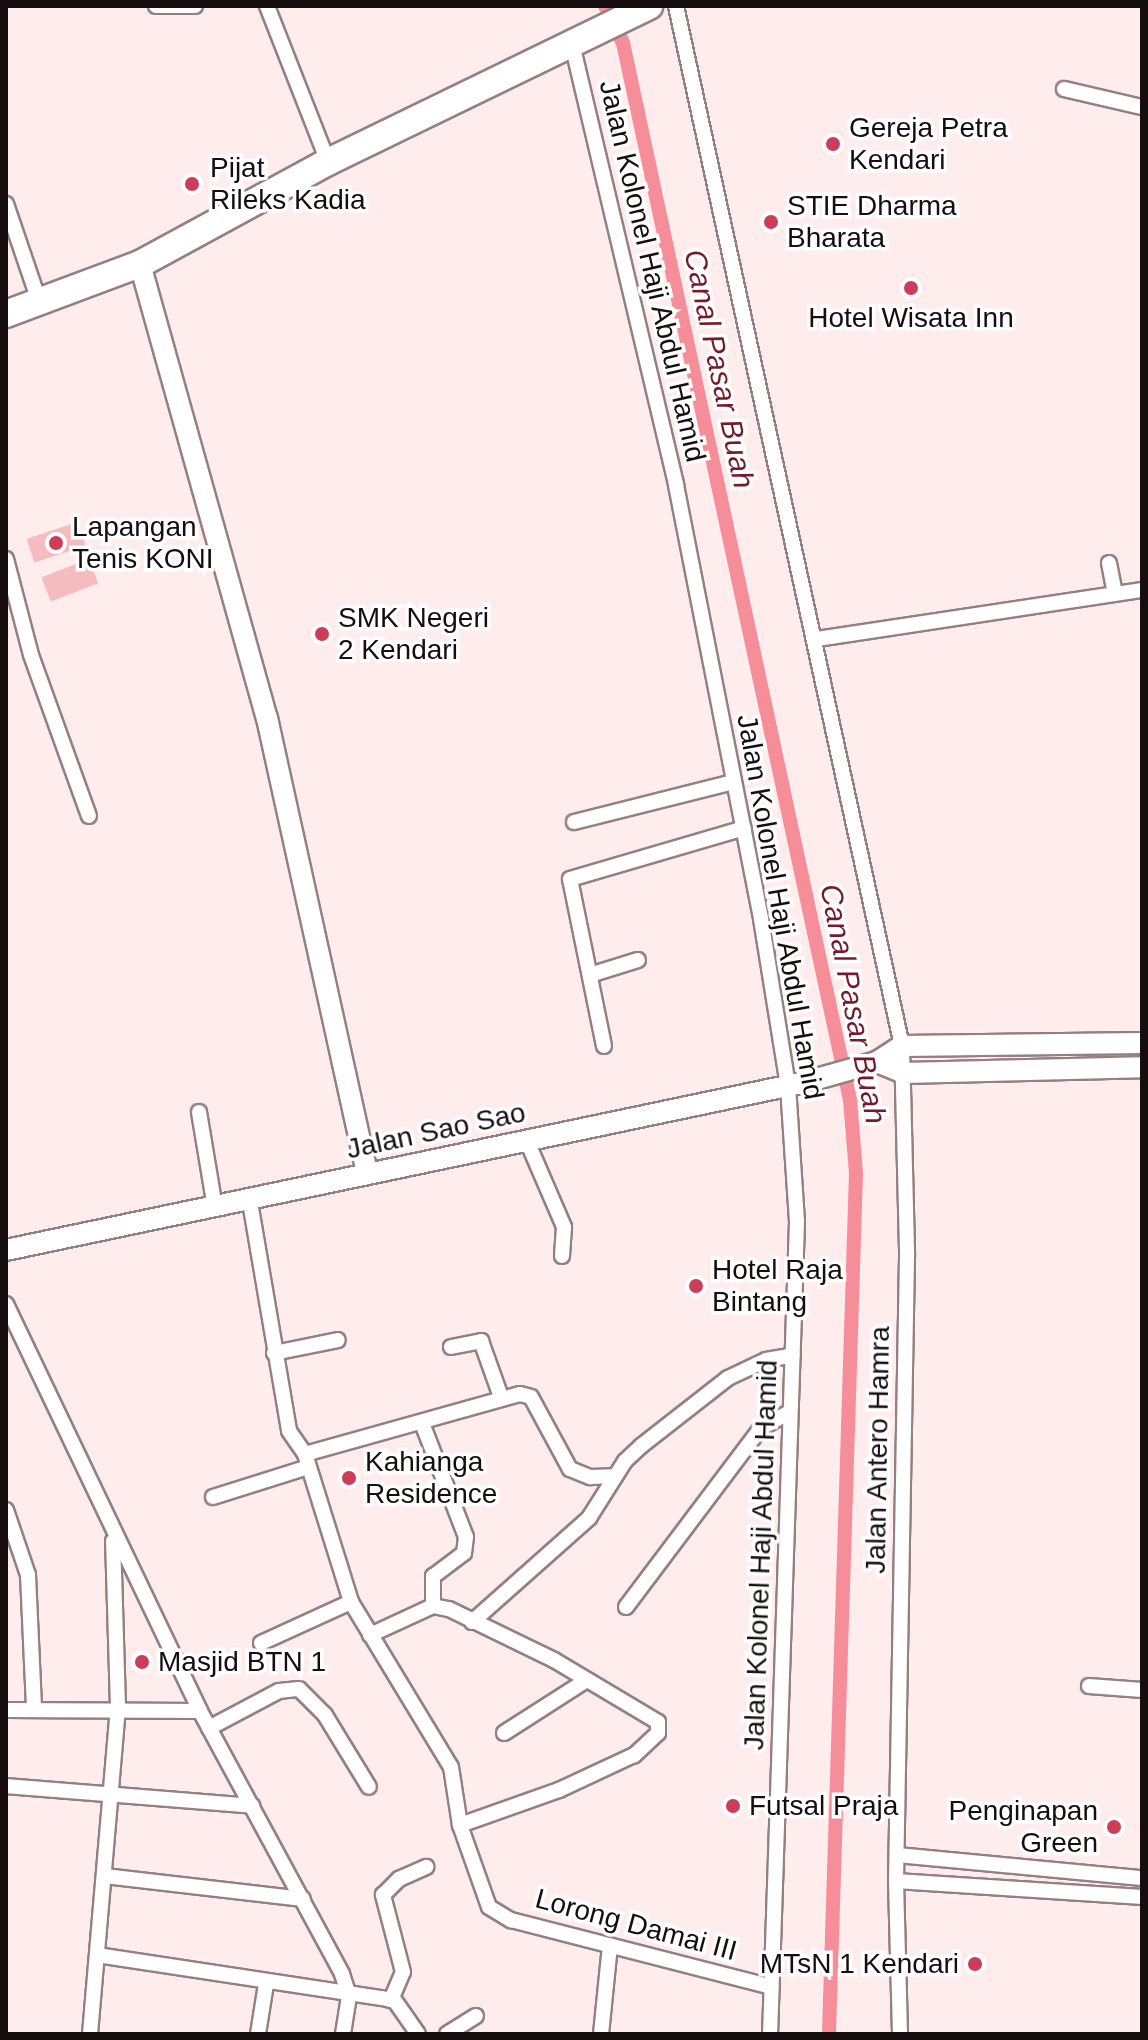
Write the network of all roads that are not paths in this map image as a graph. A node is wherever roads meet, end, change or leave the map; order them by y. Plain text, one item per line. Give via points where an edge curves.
1 (156, 6) edge
2 (195, 6) edge
3 (267, 6) edge
4 (676, 6) edge
5 (642, 9) edge
6 (580, 40) junction
7 (1064, 89) dead end
8 (1142, 107) edge
9 (328, 162) junction
10 (6, 204) edge
11 (140, 264) junction
12 (39, 301) junction
13 (6, 314) edge
14 (6, 559) edge
15 (1109, 563) dead end
16 (1142, 590) edge
17 (1115, 593) junction
18 (817, 639) junction
19 (733, 782) junction
20 (89, 816) dead end
21 (574, 822) dead end
22 (744, 828) junction
23 (638, 960) dead end
24 (593, 974) junction
25 (1142, 1043) edge
26 (604, 1046) dead end
27 (902, 1046) junction
28 (877, 1062) junction
29 (1142, 1067) edge
30 (904, 1073) junction
31 (797, 1084) junction
32 (199, 1112) dead end
33 (527, 1141) junction
34 (367, 1173) junction
35 (250, 1202) junction
36 (215, 1208) junction
37 (6, 1250) edge
38 (562, 1256) dead end
39 (6, 1304) edge
40 (338, 1340) dead end
41 (451, 1347) dead end
42 (274, 1353) junction
43 (793, 1355) junction
44 (501, 1397) junction
45 (790, 1412) junction
46 (422, 1423) junction
47 (307, 1460) junction
48 (615, 1476) junction
49 (213, 1497) dead end
50 (6, 1510) edge
51 (113, 1536) junction
52 (351, 1602) junction
53 (433, 1606) junction
54 (626, 1607) dead end
55 (472, 1622) junction
56 (370, 1635) junction
57 (261, 1643) dead end
58 (587, 1680) junction
59 (1089, 1686) dead end
60 (1142, 1690) edge
61 (118, 1707) junction
62 (34, 1709) junction
63 (6, 1710) edge
64 (200, 1711) junction
65 (209, 1728) junction
66 (504, 1733) dead end
67 (6, 1786) edge
68 (369, 1787) dead end
69 (111, 1792) junction
70 (252, 1806) junction
71 (460, 1825) junction
72 (897, 1855) junction
73 (426, 1867) dead end
74 (105, 1876) junction
75 (1142, 1878) edge
76 (896, 1881) junction
77 (1142, 1897) edge
78 (303, 1899) junction
79 (610, 1945) junction
80 (97, 1955) junction
81 (266, 1984) junction
82 (772, 1987) junction
83 (349, 1996) junction
84 (391, 2000) junction
85 (476, 2016) dead end
86 (90, 2034) edge
87 (258, 2034) edge
88 (343, 2034) edge
89 (418, 2034) edge
90 (447, 2034) edge
91 (601, 2034) edge
92 (770, 2034) edge
93 (900, 2034) edge

1 - 2 street
3 - 9 street
4 - 18 street, Jalan Antero Hamra
5 - 6 highway
6 - 9 highway
6 - 19 street, Jalan Kolonel Haji Abdul Hamid via 676,485
7 - 8 street
9 - 11 highway
10 - 12 street
11 - 12 highway
11 - 34 street via 267,718
12 - 13 highway
14 - 20 street via 31,655
15 - 17 street
16 - 17 street
17 - 18 street
18 - 27 street, Jalan Antero Hamra
19 - 21 street
19 - 22 street, Jalan Kolonel Haji Abdul Hamid
22 - 24 street via 583,873 570,884
22 - 31 street, Jalan Kolonel Haji Abdul Hamid
23 - 24 street
24 - 26 street
25 - 27 street
27 - 28 street, Jalan Sao Sao
27 - 30 street, Jalan Antero Hamra
28 - 30 street
28 - 31 street, Jalan Sao Sao
29 - 30 street
30 - 72 street, Jalan Antero Hamra via 907,1271
31 - 33 street, Jalan Sao Sao
31 - 43 street, Jalan Kolonel Haji Abdul Hamid
32 - 36 street
33 - 34 street, Jalan Sao Sao
33 - 38 street via 564,1227
34 - 35 street, Jalan Sao Sao
35 - 36 street, Jalan Sao Sao
35 - 42 street
36 - 37 street, Jalan Sao Sao
39 - 51 street
40 - 42 street
41 - 44 street via 479,1340
42 - 47 street via 289,1431
43 - 45 street, Jalan Kolonel Haji Abdul Hamid
43 - 48 street via 728,1378 641,1446
44 - 46 street
44 - 48 street via 531,1397 577,1474
45 - 54 street via 760,1429
45 - 82 street, Jalan Kolonel Haji Abdul Hamid
46 - 47 street
46 - 53 street via 466,1537 464,1553 433,1576
47 - 49 street
47 - 52 street
48 - 55 street via 589,1518
50 - 62 street via 28,1575
51 - 61 street
51 - 64 street
52 - 56 street
52 - 57 street
53 - 55 street
53 - 56 street
55 - 58 street
56 - 71 street via 451,1767
58 - 66 street
58 - 71 street via 656,1719 658,1733 634,1755 559,1790
59 - 60 street
61 - 62 street
61 - 64 street
61 - 69 street
62 - 63 street
64 - 65 street
65 - 68 street via 279,1691 299,1689 325,1715
65 - 70 street
67 - 69 street
69 - 70 street
69 - 74 street
70 - 78 street
71 - 79 street, Lorong Damai III via 489,1907 511,1920
72 - 75 street
72 - 76 street, Jalan Antero Hamra
73 - 84 street via 399,1879 383,1895 403,1972
74 - 78 street
74 - 80 street
76 - 77 street
76 - 93 street, Jalan Antero Hamra
78 - 83 street
79 - 82 street, Lorong Damai III
79 - 91 street
80 - 81 street
80 - 86 street
81 - 83 street
81 - 87 street
82 - 92 street, Jalan Kolonel Haji Abdul Hamid
83 - 84 street
83 - 88 street
84 - 89 street
85 - 90 street

